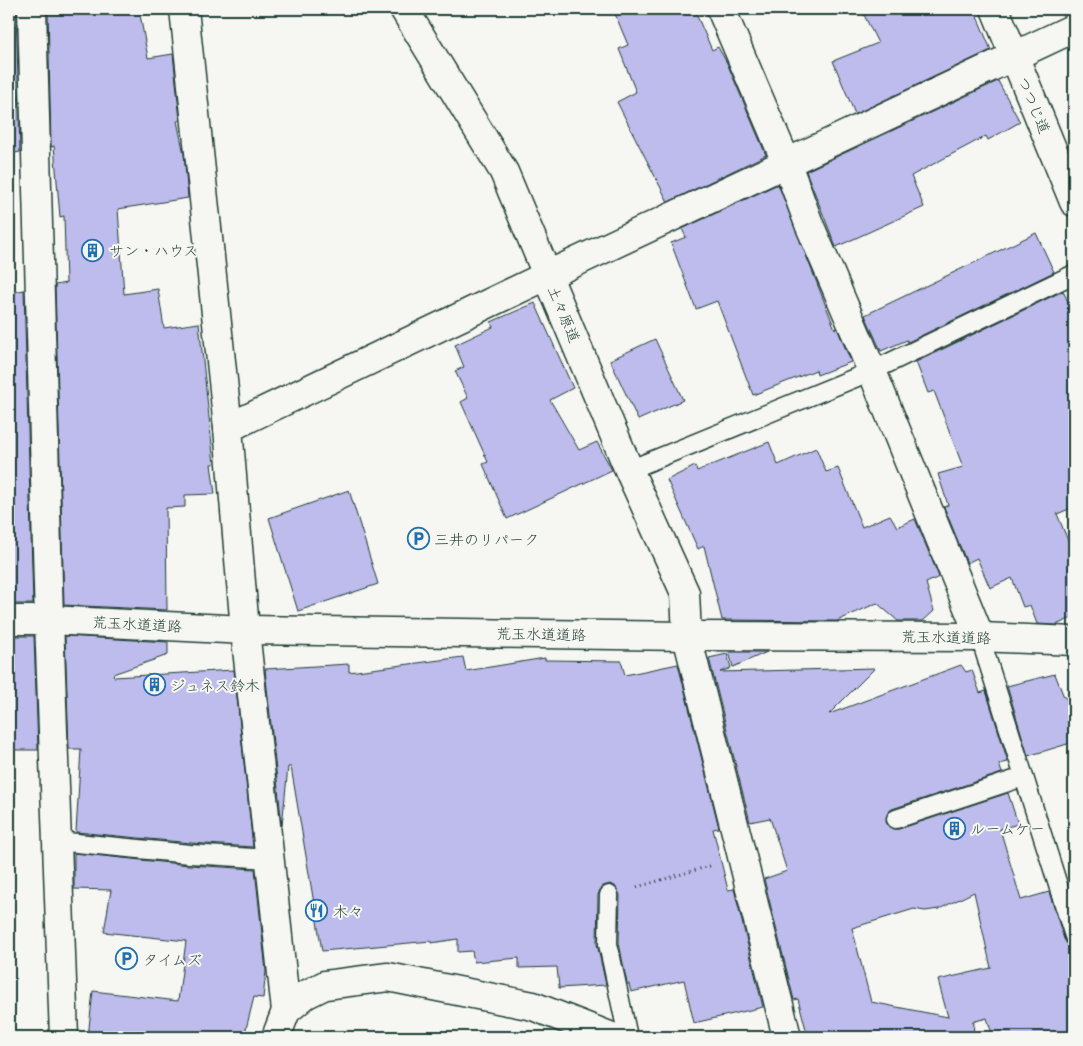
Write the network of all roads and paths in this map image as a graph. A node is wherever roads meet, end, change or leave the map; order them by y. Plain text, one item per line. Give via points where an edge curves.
1 (32, 9) edge
2 (184, 9) edge
3 (404, 9) edge
4 (721, 9) edge
5 (994, 9) edge
6 (1074, 28) edge
7 (1014, 57) junction
8 (787, 164) junction
9 (1074, 202) edge
10 (1074, 274) edge
11 (548, 275) junction
12 (872, 371) junction
13 (228, 428) junction
14 (629, 470) junction
15 (9, 620) edge
16 (49, 620) junction
17 (245, 630) junction
18 (687, 636) junction
19 (980, 637) junction
20 (1074, 641) edge
21 (1023, 776) junction
22 (896, 819) dead end
23 (56, 841) junction
24 (743, 857) junction
25 (270, 859) junction
26 (610, 894) joint
27 (1074, 936) edge
28 (286, 1011) junction
29 (64, 1037) edge
30 (276, 1037) edge
31 (612, 1037) edge
32 (628, 1037) edge
33 (787, 1037) edge

1 - 16 street
2 - 13 street
3 - 11 street, 土々原道 via 504,172
4 - 8 street
5 - 7 street, つつじ道
6 - 7 street
7 - 8 street
7 - 9 street, つつじ道
8 - 11 street
8 - 12 street
10 - 12 lane
11 - 13 street
11 - 14 street, 土々原道
12 - 14 lane
12 - 19 street
13 - 17 street
14 - 18 street, 土々原道 via 684,593
15 - 16 street, 荒玉水道道路
16 - 17 street, 荒玉水道道路
16 - 23 street
17 - 18 street, 荒玉水道道路
17 - 25 street
18 - 19 street, 荒玉水道道路
18 - 24 street, 土々原道
19 - 20 street, 荒玉水道道路
19 - 21 lane
21 - 22 lane
21 - 27 lane
23 - 25 lane
23 - 29 street
24 - 26 path
24 - 33 street, 土々原道
25 - 28 street
26 - 32 lane via 608,944
28 - 30 street
28 - 31 street via 305,995 325,985 388,977 533,1006

